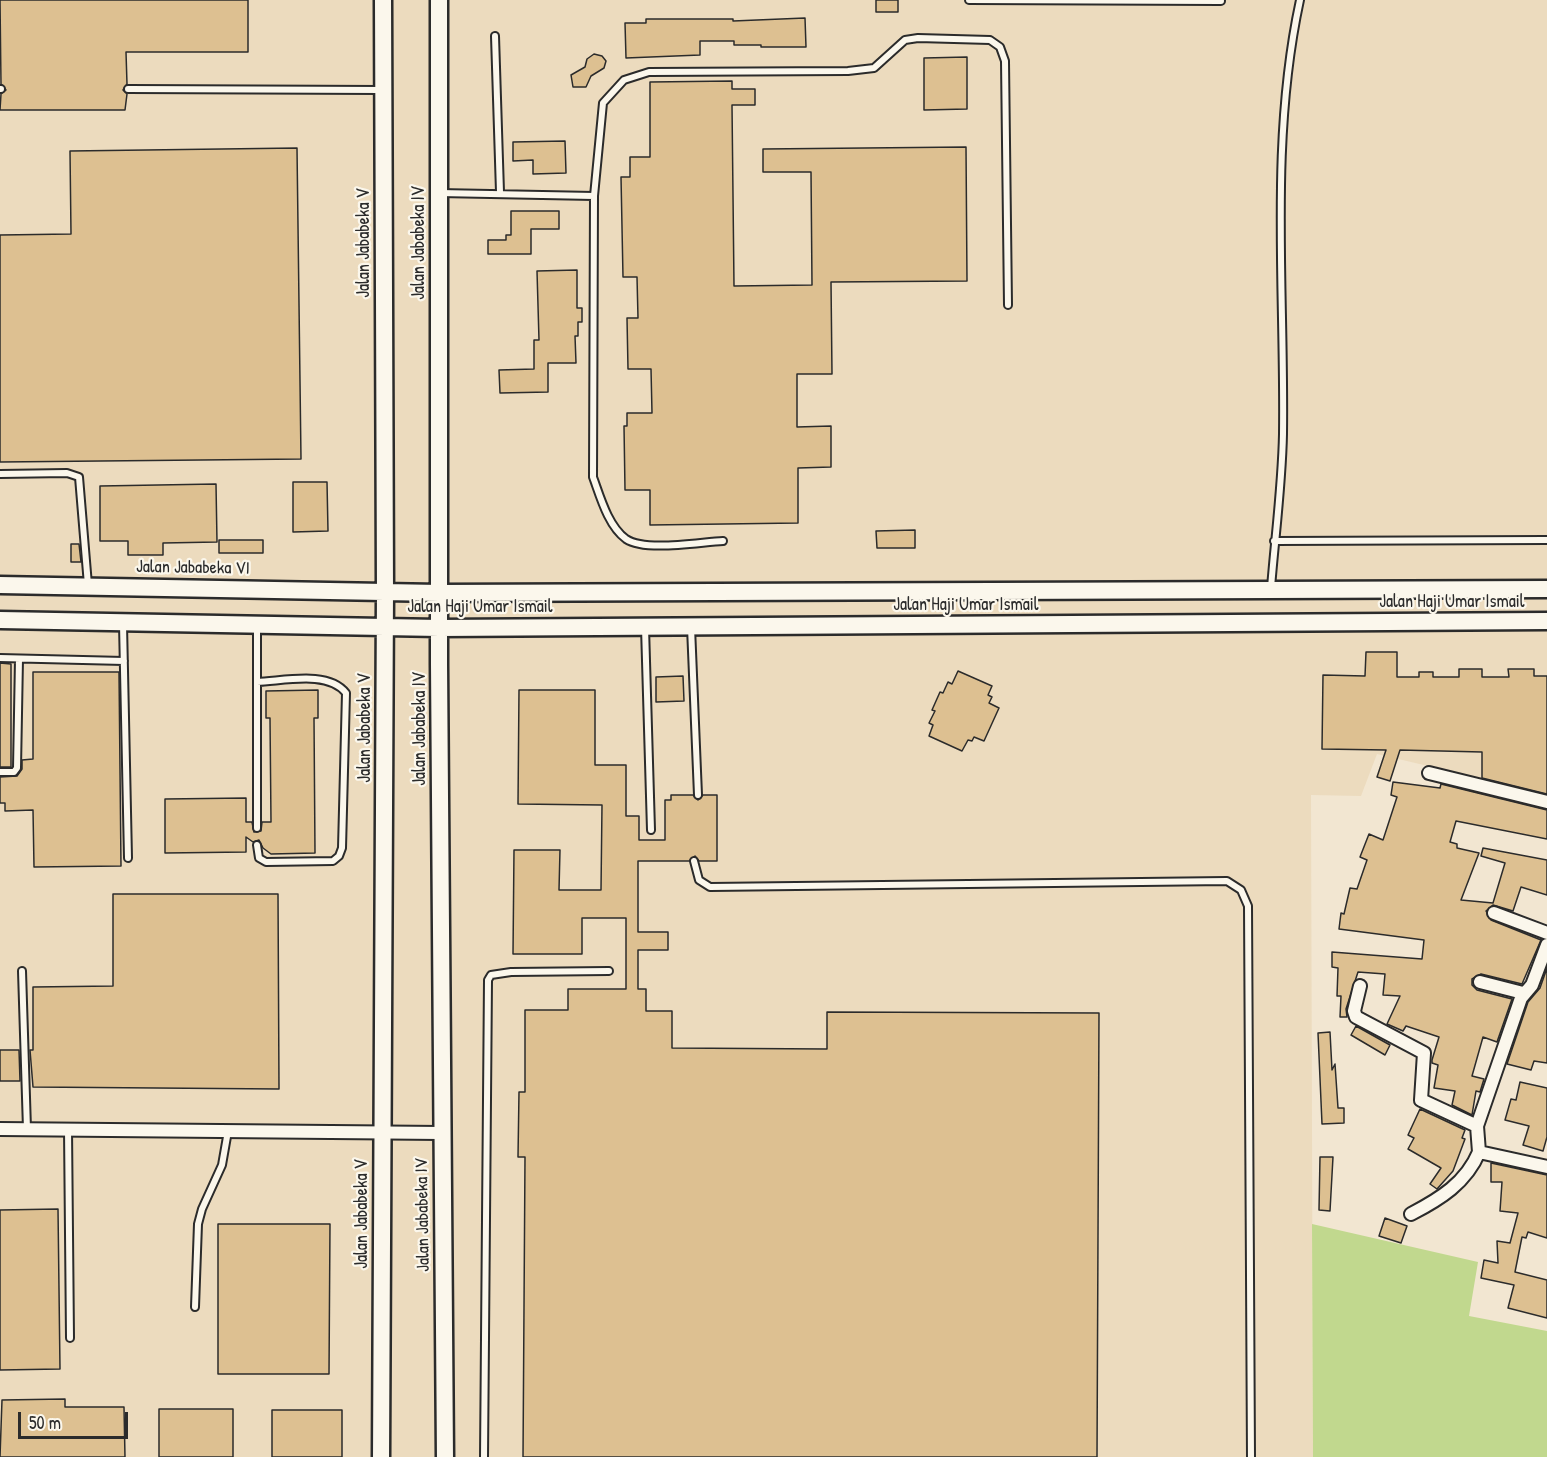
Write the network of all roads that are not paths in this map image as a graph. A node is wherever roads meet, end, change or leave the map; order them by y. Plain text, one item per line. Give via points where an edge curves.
1 (383, 0) edge
2 (439, 0) edge
3 (969, 0) edge
4 (1299, 0) edge
5 (1221, 1) edge
6 (495, 36) dead end
7 (128, 89) dead end
8 (383, 90) junction
9 (500, 192) junction
10 (439, 193) junction
11 (594, 196) junction
12 (1008, 305) dead end
13 (0, 474) edge
14 (1547, 540) edge
15 (723, 541) dead end
16 (1274, 541) junction
17 (0, 585) edge
18 (88, 585) junction
19 (1547, 589) edge
20 (1270, 590) junction
21 (385, 591) junction
22 (439, 593) junction
23 (0, 620) edge
24 (1547, 621) edge
25 (123, 622) junction
26 (257, 623) junction
27 (385, 625) junction
28 (692, 626) junction
29 (645, 627) junction
30 (439, 628) junction
31 (0, 658) edge
32 (19, 659) junction
33 (124, 661) junction
34 (257, 682) junction
35 (0, 772) edge
36 (1429, 773) dead end
37 (698, 795) dead end
38 (1547, 802) edge
39 (257, 828) dead end
40 (651, 830) dead end
41 (257, 844) dead end
42 (128, 858) dead end
43 (694, 861) dead end
44 (1494, 913) dead end
45 (1547, 933) edge
46 (1547, 945) edge
47 (22, 971) dead end
48 (609, 971) dead end
49 (1480, 982) dead end
50 (1360, 986) dead end
51 (1523, 993) junction
52 (1477, 1126) junction
53 (0, 1129) edge
54 (27, 1129) junction
55 (68, 1129) junction
56 (228, 1131) junction
57 (382, 1132) junction
58 (441, 1133) junction
59 (1479, 1152) junction
60 (1547, 1167) edge
61 (1411, 1214) dead end
62 (195, 1307) dead end
63 (70, 1338) dead end
64 (381, 1457) edge
65 (445, 1457) edge
66 (484, 1457) edge
67 (1251, 1457) edge

1 - 8 street, Jalan Jababeka V
2 - 10 street, Jalan Jababeka IV
3 - 5 lane
4 - 16 lane via 1287,62 1283,114 1282,435
6 - 9 lane
7 - 8 lane
8 - 21 street, Jalan Jababeka V
9 - 10 lane
9 - 11 lane
10 - 22 street, Jalan Jababeka IV
11 - 12 lane via 603,104 624,80 649,72 849,71 874,68 905,40 990,40 1000,47 1005,61
11 - 15 lane via 593,477 605,512 626,539 650,545
13 - 18 lane via 67,473 79,477
14 - 16 lane
16 - 20 lane
17 - 18 street, Jalan Jababeka VI
18 - 21 street, Jalan Jababeka VI
19 - 20 street, Jalan Haji Umar Ismail
20 - 22 street, Jalan Haji Umar Ismail
21 - 22 street, Jalan Haji Umar Ismail
21 - 27 street, Jalan Jababeka V
22 - 30 street, Jalan Jababeka IV
23 - 25 street
24 - 28 street, Jalan Haji Umar Ismail
25 - 26 street
25 - 33 lane
26 - 27 street
26 - 34 lane
27 - 30 street, Jalan Haji Umar Ismail
27 - 57 street, Jalan Jababeka V
28 - 29 street, Jalan Haji Umar Ismail
28 - 37 lane
29 - 30 street, Jalan Haji Umar Ismail
29 - 40 lane
30 - 58 street, Jalan Jababeka IV
31 - 32 lane
32 - 33 lane
32 - 35 lane via 17,768 14,772
33 - 42 lane
34 - 39 lane
34 - 41 lane via 325,679 339,684 346,693 339,856 333,861 266,862 259,858
36 - 38 street
43 - 67 lane via 699,880 710,886 1227,881 1241,890 1248,906
44 - 45 street
46 - 51 street via 1532,985
47 - 54 lane
48 - 66 lane via 511,972 491,975 488,980
49 - 51 street
50 - 52 street via 1356,1017 1424,1053 1421,1100
51 - 52 street
52 - 59 street
53 - 54 street
54 - 55 street
55 - 56 street
55 - 63 lane
56 - 57 street
56 - 62 lane via 222,1165 198,1224
57 - 58 street
57 - 64 street, Jalan Jababeka V
58 - 65 street, Jalan Jababeka IV
59 - 60 street
59 - 61 street via 1467,1175 1437,1200

